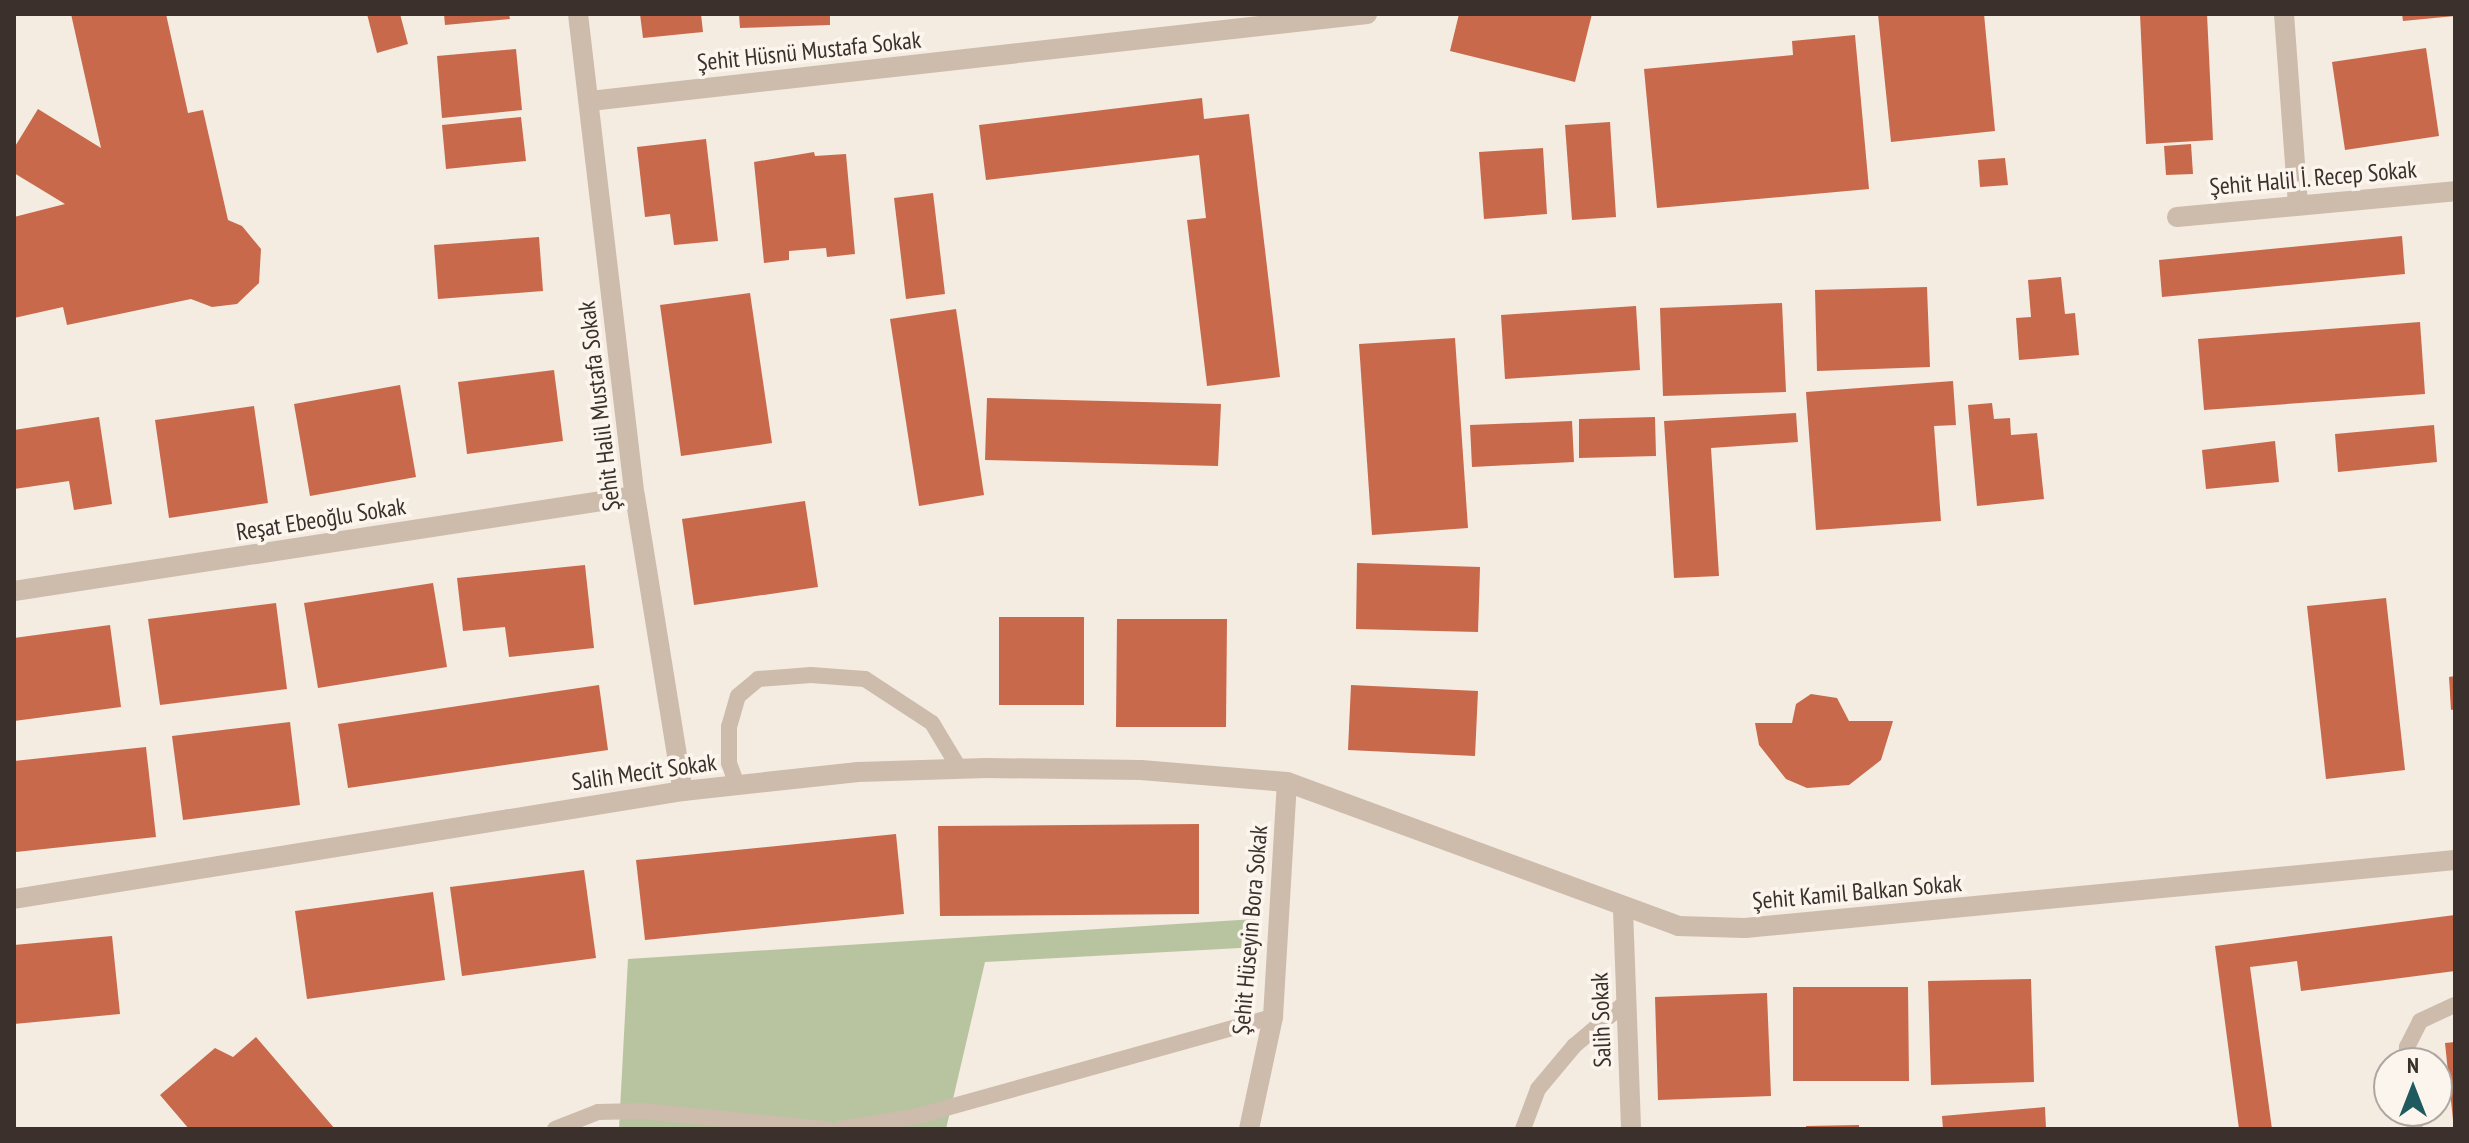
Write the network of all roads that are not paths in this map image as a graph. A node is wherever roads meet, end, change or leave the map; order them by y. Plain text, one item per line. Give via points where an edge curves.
1 (578, 14) edge
2 (1367, 14) edge
3 (2284, 14) edge
4 (590, 101) junction
5 (2455, 191) edge
6 (2298, 205) junction
7 (2177, 217) dead end
8 (635, 496) junction
9 (14, 591) edge
10 (959, 768) junction
11 (1287, 782) junction
12 (737, 785) junction
13 (683, 791) junction
14 (2455, 860) edge
15 (14, 899) edge
16 (1623, 909) junction
17 (1626, 1002) junction
18 (2455, 1005) edge
19 (1273, 1017) junction
20 (2407, 1047) edge
21 (555, 1129) edge
22 (827, 1129) edge
23 (840, 1129) edge
24 (1249, 1129) edge
25 (1523, 1129) edge
26 (1631, 1129) edge

1 - 4 street, Şehit Halil Mustafa Sokak
2 - 4 street, Şehit Hüsnü Mustafa Sokak
3 - 6 street
4 - 8 street, Şehit Halil Mustafa Sokak
5 - 6 street, Şehit Halil İ. Recep Sokak
6 - 7 street, Şehit Halil İ. Recep Sokak
8 - 9 street, Reşat Ebeoğlu Sokak
8 - 13 street, Şehit Halil Mustafa Sokak
10 - 11 street, Salih Mecit Sokak via 1141,770
10 - 12 street, Salih Mecit Sokak
10 - 12 lane via 932,723 865,679 758,679 738,696 729,727 729,763
11 - 16 street, Şehit Kamil Balkan Sokak
11 - 19 street, Şehit Hüseyin Bora Sokak
12 - 13 street, Salih Mecit Sokak
13 - 15 street, Salih Mecit Sokak
14 - 16 street, Şehit Kamil Balkan Sokak via 1745,928 1678,926
16 - 17 street, Salih Sokak
17 - 25 lane via 1574,1046 1538,1089
17 - 26 street, Salih Sokak
18 - 20 lane via 2420,1021
19 - 23 lane via 914,1117
19 - 24 street, Şehit Hüseyin Bora Sokak
21 - 22 lane via 598,1112 642,1111

